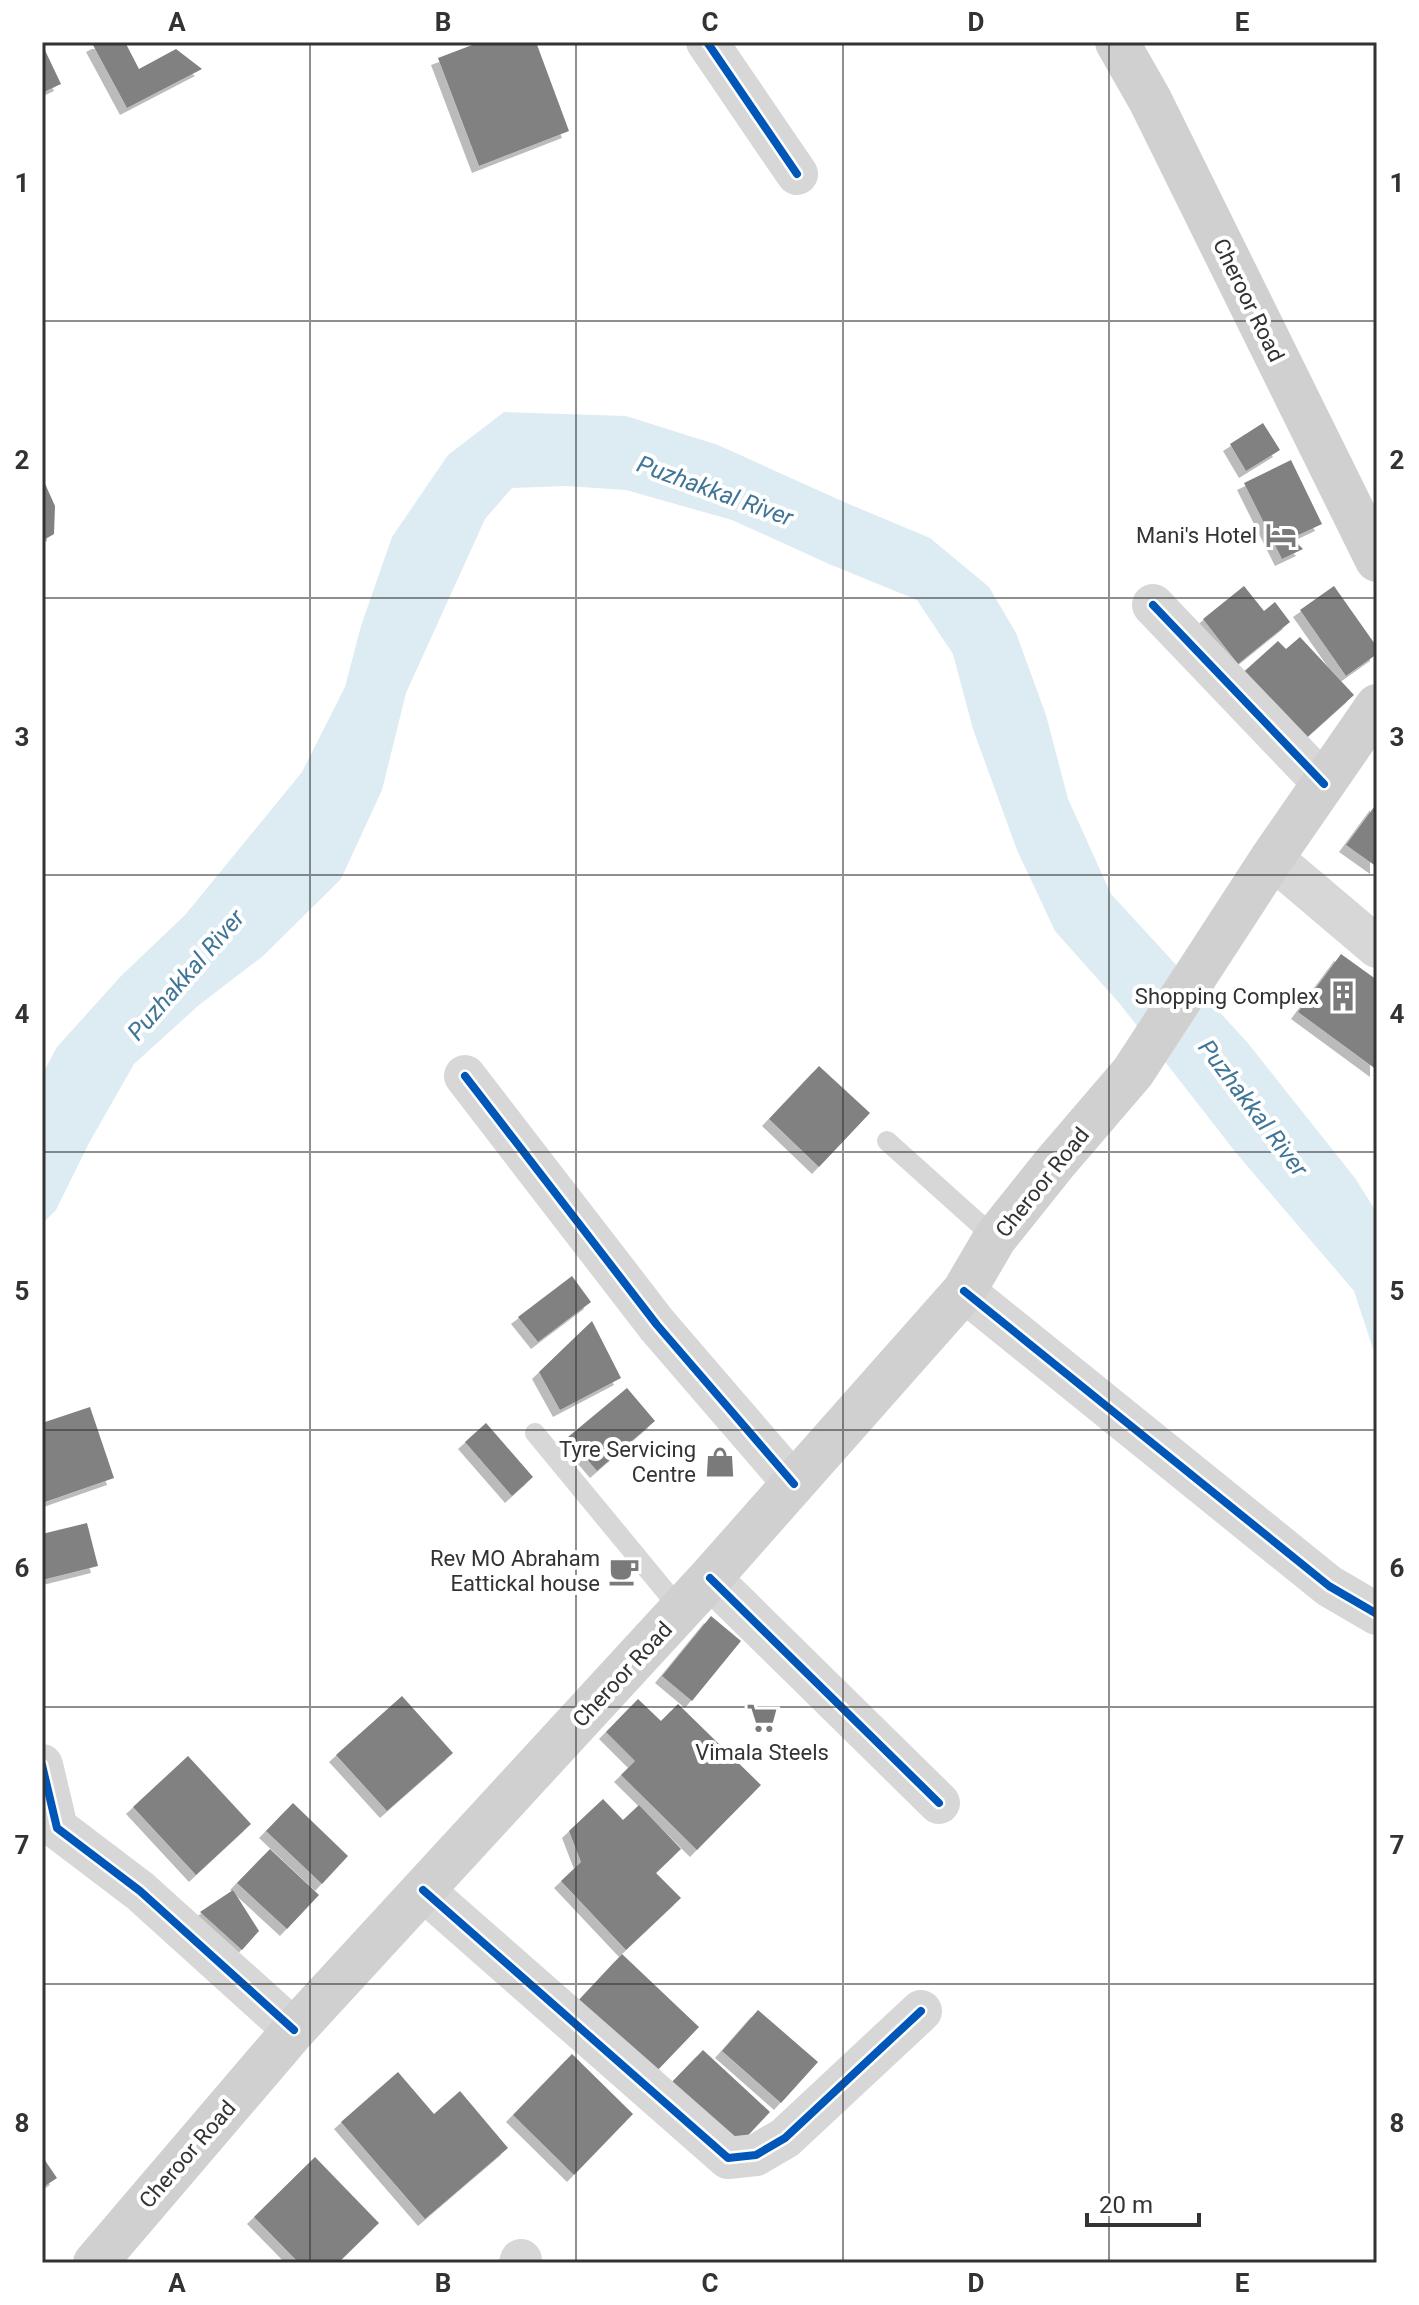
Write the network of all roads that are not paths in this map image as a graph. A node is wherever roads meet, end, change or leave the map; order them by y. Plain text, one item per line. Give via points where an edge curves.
1 (707, 42) edge
2 (1117, 42) edge
3 (797, 174) dead end
4 (1377, 560) edge
5 (1153, 605) dead end
6 (1377, 706) edge
7 (1324, 784) junction
8 (1272, 858) junction
9 (1377, 947) edge
10 (465, 1076) dead end
11 (887, 1141) dead end
12 (995, 1238) junction
13 (964, 1291) junction
14 (535, 1433) dead end
15 (794, 1484) junction
16 (710, 1578) junction
17 (681, 1610) junction
18 (1377, 1614) edge
19 (42, 1765) edge
20 (939, 1803) dead end
21 (49, 1833) edge
22 (423, 1890) junction
23 (921, 2011) dead end
24 (294, 2030) junction
25 (95, 2263) edge

1 - 3 street
2 - 4 main road, Cheroor Road
5 - 7 street
6 - 7 main road
7 - 8 main road
8 - 9 street
8 - 12 main road, Cheroor Road via 1133,1072
10 - 15 street via 657,1325
11 - 12 lane
12 - 13 main road, Cheroor Road
13 - 15 main road, Cheroor Road
13 - 18 street via 1329,1586
14 - 17 lane
15 - 16 main road, Cheroor Road
16 - 17 main road, Cheroor Road
16 - 20 street
17 - 22 main road, Cheroor Road
19 - 21 street
21 - 24 street via 140,1891
22 - 23 street via 728,2158 756,2155 785,2138
22 - 24 main road, Cheroor Road
24 - 25 main road, Cheroor Road

